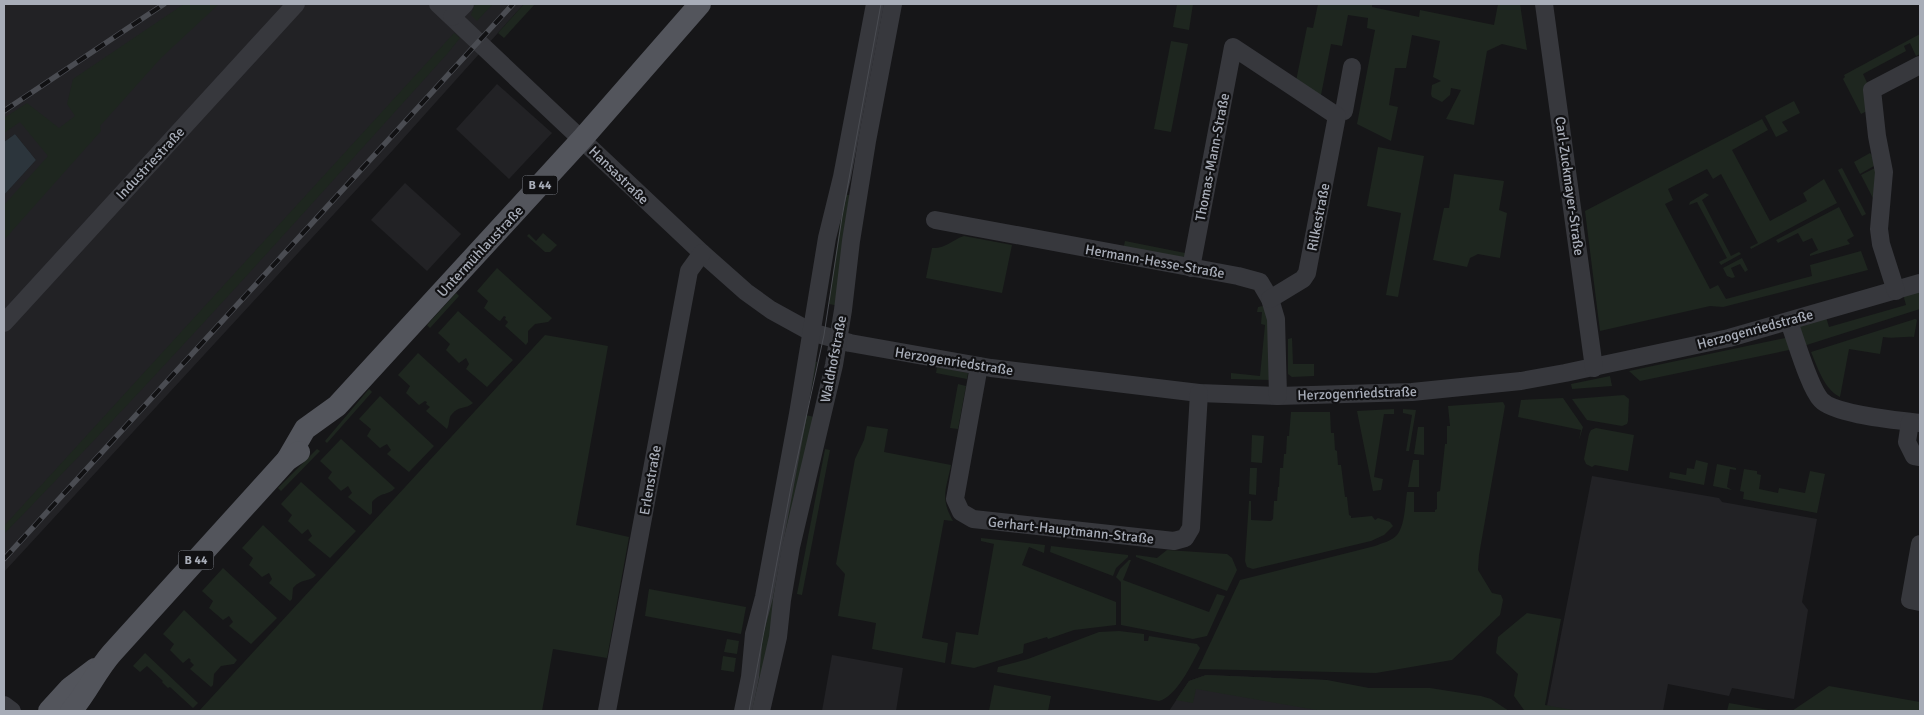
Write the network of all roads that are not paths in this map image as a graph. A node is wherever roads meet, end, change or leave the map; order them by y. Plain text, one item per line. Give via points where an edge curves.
1 (296, 4) edge
2 (438, 4) edge
3 (464, 4) edge
4 (700, 4) edge
5 (874, 4) edge
6 (893, 4) edge
7 (1544, 4) edge
8 (452, 17) junction
9 (1920, 65) edge
10 (1352, 67) dead end
11 (1341, 113) junction
12 (582, 139) junction
13 (935, 220) dead end
14 (702, 253) junction
15 (1191, 268) junction
16 (1920, 283) edge
17 (1896, 291) junction
18 (1270, 299) junction
19 (1789, 322) junction
20 (4, 323) edge
21 (811, 332) junction
22 (837, 340) junction
23 (979, 366) junction
24 (1594, 368) junction
25 (1199, 393) junction
26 (1278, 396) junction
27 (1915, 422) edge
28 (1920, 457) edge
29 (1920, 544) edge
30 (1920, 602) edge
31 (106, 660) junction
32 (4, 705) edge
33 (12, 711) edge
34 (49, 711) edge
35 (71, 711) edge
36 (607, 711) edge
37 (743, 711) edge
38 (761, 711) edge

1 - 20 street, Industriestraße
2 - 8 street, Hansastraße
3 - 8 street
4 - 12 main road, Untermühlaustraße / B 44
5 - 21 street, Waldhofstraße
6 - 22 street, Waldhofstraße via 867,141
7 - 24 street, Carl-Zuckmayer-Straße
8 - 12 street, Hansastraße
9 - 17 street via 1872,90 1884,172 1879,229
10 - 11 street, Rilkestraße
11 - 15 street, Thomas-Mann-Straße via 1233,47
11 - 18 street, Rilkestraße via 1308,273 1303,280
12 - 14 street, Hansastraße
12 - 31 main road, Untermühlaustraße / B 44 via 336,406 316,440 287,460
13 - 15 street, Hermann-Hesse-Straße
14 - 21 street, Hansastraße via 771,310
14 - 36 street, Erlenstraße via 689,271
15 - 18 street, Hermann-Hesse-Straße via 1260,282
16 - 17 street, Herzogenriedstraße
17 - 19 street, Herzogenriedstraße
18 - 26 street, Hermann-Hesse-Straße via 1276,319
19 - 24 street, Herzogenriedstraße
19 - 27 street via 1820,399 1842,410
21 - 22 street, Herzogenriedstraße
21 - 37 street, Waldhofstraße via 766,588 754,634
22 - 23 street, Herzogenriedstraße
22 - 38 street, Waldhofstraße via 791,547 778,637
23 - 25 street, Herzogenriedstraße
23 - 25 street, Gerhart-Hauptmann-Straße via 955,499 961,512 973,519 1174,541 1185,538 1191,528
24 - 26 street, Herzogenriedstraße via 1520,381 1412,392
25 - 26 street, Herzogenriedstraße
27 - 28 street via 1906,442 1914,456
29 - 30 street via 1910,600
31 - 34 main road, Untermühlaustraße / B 44 via 70,688
31 - 35 main road, Untermühlaustraße / B 44
32 - 33 street

